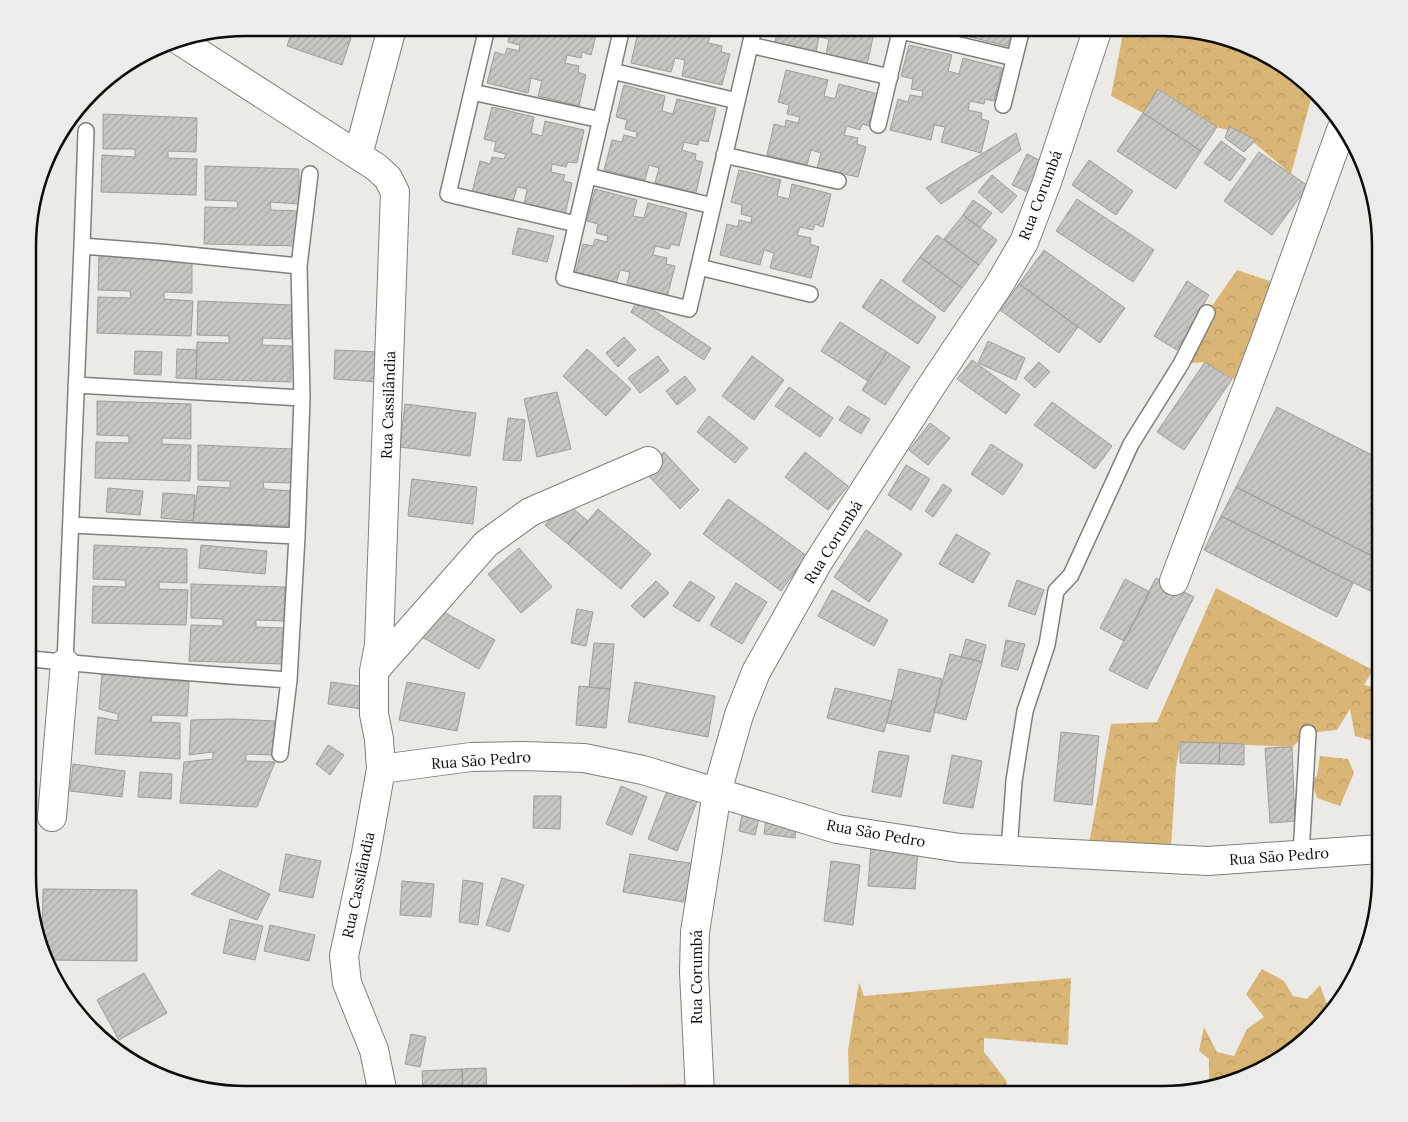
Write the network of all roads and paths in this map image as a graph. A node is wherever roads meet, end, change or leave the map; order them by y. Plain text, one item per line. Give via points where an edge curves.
1 (390, 36) edge
2 (484, 36) edge
3 (620, 36) edge
4 (752, 36) edge
5 (899, 36) edge
6 (928, 36) edge
7 (1020, 36) edge
8 (1095, 36) edge
9 (186, 45) edge
10 (750, 45) junction
11 (1014, 58) junction
12 (612, 71) junction
13 (890, 77) junction
14 (472, 92) junction
15 (737, 101) junction
16 (1003, 105) dead end
17 (601, 120) junction
18 (878, 125) dead end
19 (86, 131) dead end
20 (1339, 135) edge
21 (358, 155) junction
22 (724, 155) junction
23 (310, 174) dead end
24 (588, 176) junction
25 (838, 181) dead end
26 (713, 206) junction
27 (576, 224) junction
28 (82, 246) junction
29 (299, 266) junction
30 (699, 267) junction
31 (810, 294) dead end
32 (1207, 312) dead end
33 (76, 385) junction
34 (302, 398) junction
35 (648, 461) dead end
36 (71, 525) junction
37 (297, 536) junction
38 (1174, 581) dead end
39 (36, 661) edge
40 (65, 663) junction
41 (374, 671) junction
42 (289, 680) junction
43 (1308, 733) dead end
44 (280, 754) dead end
45 (381, 769) junction
46 (717, 792) junction
47 (52, 817) dead end
48 (1009, 850) junction
49 (1372, 850) edge
50 (1301, 854) junction
51 (381, 1086) edge
52 (700, 1086) edge

1 - 21 street
2 - 14 lane
3 - 12 lane
4 - 10 lane
5 - 13 lane
6 - 11 lane
7 - 11 lane
8 - 46 street, Rua Corumbá via 1024,242 817,564 756,672 739,716
9 - 21 street, Rua Cassilândia
10 - 13 lane
10 - 15 lane
11 - 16 lane
12 - 15 lane
12 - 17 lane
13 - 18 lane
14 - 17 lane
14 - 27 lane via 448,194
15 - 22 lane
17 - 24 lane
19 - 28 lane
20 - 38 street
21 - 41 street, Rua Cassilândia via 388,178 395,192 396,206 379,646
22 - 25 lane
22 - 26 lane
23 - 29 lane
24 - 26 lane
24 - 27 lane
26 - 30 lane
27 - 30 lane via 564,278 689,309
28 - 29 lane
28 - 33 lane
29 - 34 lane
30 - 31 lane
32 - 48 lane via 1180,364 1131,444 1071,575 1056,592 1047,645 1024,711
33 - 34 lane
33 - 36 lane
34 - 37 lane
35 - 41 street via 530,512 486,544
36 - 37 lane
36 - 40 lane
37 - 42 lane
39 - 40 lane
40 - 42 lane
40 - 47 street
41 - 45 street, Rua Cassilândia via 374,714
42 - 44 lane
43 - 50 lane
45 - 46 street, Rua São Pedro via 471,757 584,758 643,770
45 - 51 street, Rua Cassilândia via 344,956 348,984 374,1050
46 - 48 street, Rua São Pedro via 837,828 960,848
46 - 52 street, Rua Corumbá via 695,932
48 - 50 street, Rua São Pedro via 1208,861
49 - 50 street, Rua São Pedro

